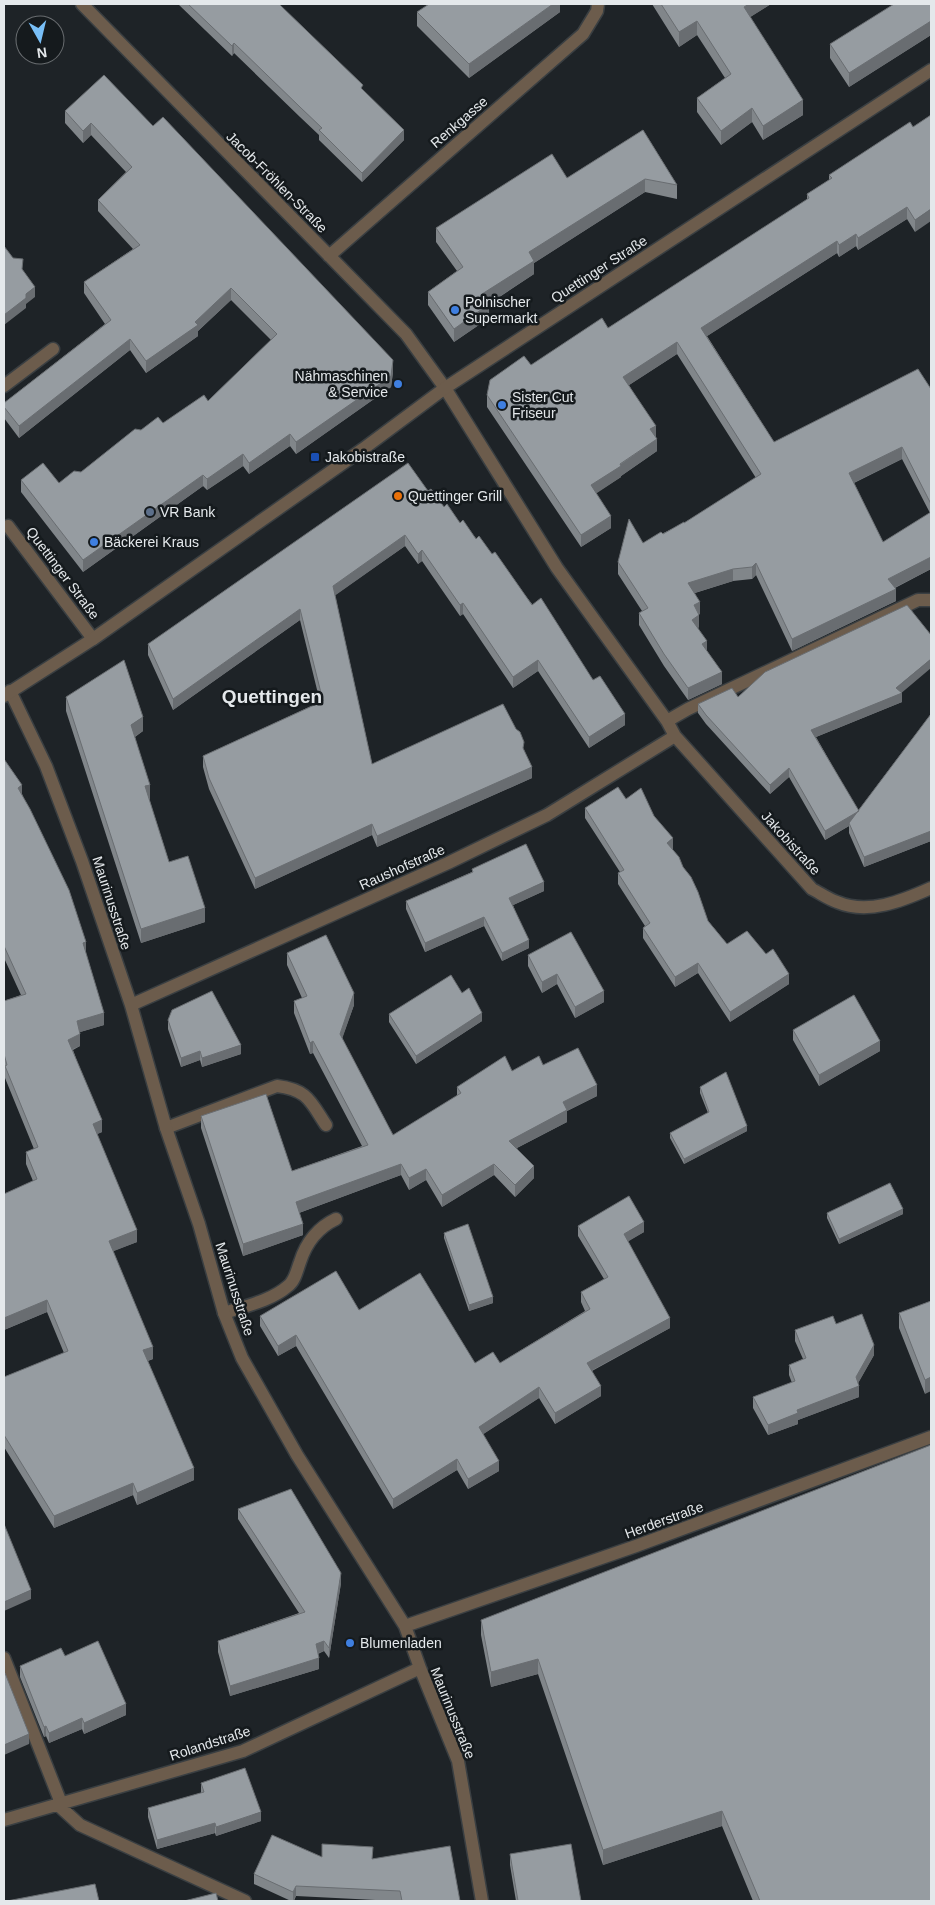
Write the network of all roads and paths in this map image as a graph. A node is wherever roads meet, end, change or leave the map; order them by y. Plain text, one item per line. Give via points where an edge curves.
1 (82, 4) edge
2 (598, 4) edge
3 (931, 70) edge
4 (329, 256) junction
5 (52, 350) dead end
6 (4, 386) edge
7 (444, 388) junction
8 (5, 525) edge
9 (931, 600) edge
10 (93, 639) junction
11 (7, 694) edge
12 (667, 721) junction
13 (675, 736) junction
14 (931, 888) edge
15 (131, 1005) junction
16 (326, 1125) dead end
17 (166, 1128) junction
18 (336, 1220) dead end
19 (224, 1313) junction
20 (931, 1437) edge
21 (405, 1626) junction
22 (4, 1658) edge
23 (420, 1668) junction
24 (59, 1804) junction
25 (4, 1820) edge
26 (245, 1901) edge
27 (482, 1901) edge

1 - 4 street, Jacob-Fröhlen-Straße
2 - 4 street, Renkgasse via 583,34
3 - 7 street, Quettinger Straße
4 - 7 street, Jacob-Fröhlen-Straße via 406,334
5 - 6 street
7 - 10 street, Quettinger Straße via 363,449
7 - 12 street, Jakobistraße via 556,568
8 - 10 street, Quettinger Straße
9 - 12 street via 918,600
10 - 11 street, Quettinger Straße
11 - 15 street, Maurinusstraße via 46,766
12 - 13 street, Jakobistraße
13 - 14 street, Jakobistraße via 812,889 837,902 857,907 886,905
13 - 15 street, Raushofstraße via 547,815 448,863
15 - 17 street, Maurinusstraße
16 - 17 street via 306,1095 293,1088 277,1086
17 - 19 street, Maurinusstraße via 199,1224
18 - 19 street via 326,1224 310,1240 289,1286 262,1301
19 - 21 street, Maurinusstraße via 242,1358 297,1455
20 - 21 street, Herderstraße via 636,1546
21 - 23 street, Maurinusstraße
22 - 24 street
23 - 24 street, Rolandstraße via 243,1751
23 - 27 street, Maurinusstraße via 458,1761
24 - 25 street, Rolandstraße
24 - 26 street via 80,1825

